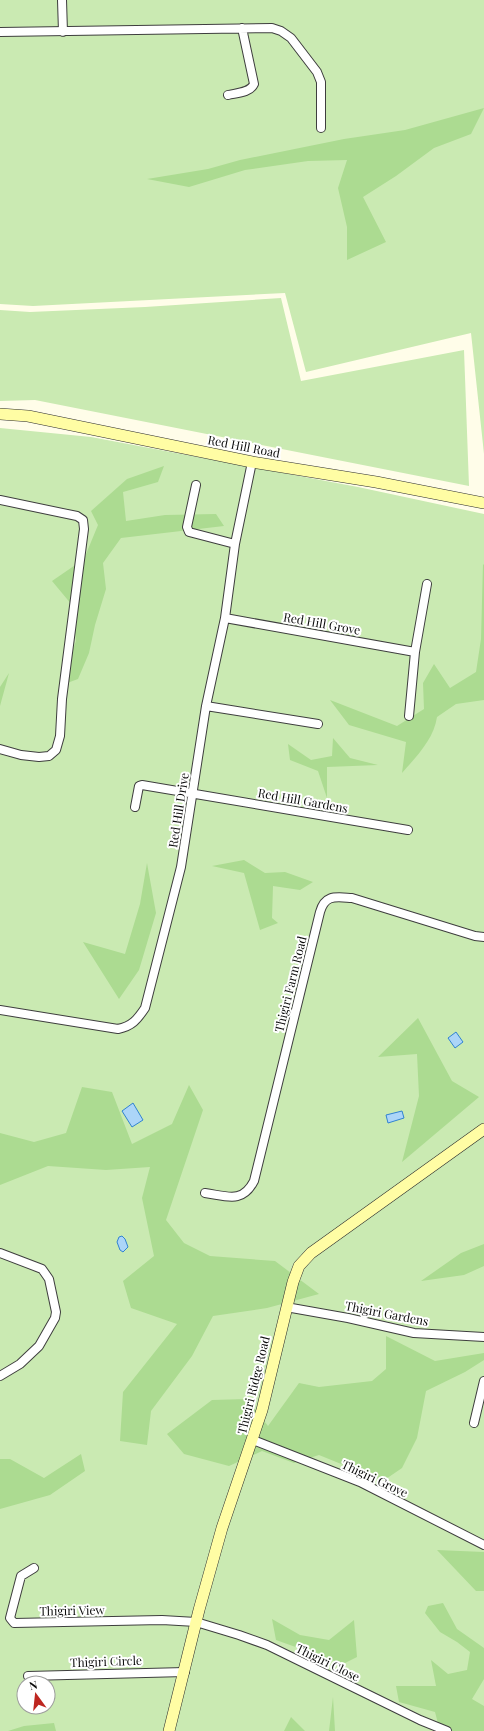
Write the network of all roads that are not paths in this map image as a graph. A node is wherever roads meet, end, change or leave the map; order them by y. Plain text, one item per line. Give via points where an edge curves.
1 (62, 0) edge
2 (242, 28) junction
3 (0, 32) edge
4 (63, 32) junction
5 (228, 95) dead end
6 (321, 128) dead end
7 (0, 414) edge
8 (252, 462) junction
9 (196, 485) dead end
10 (0, 500) edge
11 (484, 503) edge
12 (235, 544) junction
13 (427, 584) dead end
14 (225, 618) junction
15 (415, 652) junction
16 (206, 706) junction
17 (409, 716) dead end
18 (318, 724) dead end
19 (0, 749) edge
20 (193, 793) junction
21 (135, 806) dead end
22 (408, 830) dead end
23 (484, 937) edge
24 (0, 1010) edge
25 (484, 1129) edge
26 (206, 1193) dead end
27 (0, 1253) edge
28 (286, 1308) junction
29 (484, 1337) edge
30 (0, 1376) edge
31 (484, 1381) edge
32 (474, 1422) dead end
33 (253, 1440) junction
34 (484, 1545) edge
35 (34, 1568) dead end
36 (196, 1622) junction
37 (185, 1672) junction
38 (56, 1675) edge
39 (169, 1731) edge
40 (448, 1731) edge

1 - 4 street
2 - 4 street
2 - 5 street via 254,84 249,90
2 - 6 street via 272,28 291,38 317,72 321,82
3 - 4 street
7 - 8 street, Red Hill Road via 28,416
8 - 11 street, Red Hill Road
8 - 12 street, Red Hill Drive
9 - 12 street via 188,531
10 - 19 street via 77,516 83,520 84,529 62,699 60,736 56,750 49,756 39,758
12 - 14 street, Red Hill Drive
13 - 15 street
14 - 15 street, Red Hill Grove
14 - 16 street, Red Hill Drive
15 - 17 street
16 - 18 street
16 - 20 street, Red Hill Drive
20 - 21 street, Red Hill Gardens via 142,785 139,786
20 - 22 street, Red Hill Gardens
20 - 24 street, Red Hill Drive via 181,867 144,1008 138,1019 131,1025 118,1029
23 - 26 street, Thigiri Farm Road via 352,898 338,897 325,900 254,1181 245,1194 238,1197
25 - 28 street, Thigiri Ridge Road via 311,1253 299,1266
27 - 30 street via 42,1269 50,1280 56,1312 39,1346 20,1364
28 - 29 street, Thigiri Gardens via 348,1318 414,1333
28 - 33 street, Thigiri Ridge Road
31 - 32 street
33 - 34 street, Thigiri Grove via 360,1482
33 - 36 street, Thigiri Ridge Road via 230,1503
35 - 36 street, Thigiri View via 21,1576 10,1618 14,1623 162,1620
36 - 37 street, Thigiri Ridge Road
36 - 40 street, Thigiri Close via 267,1645 420,1720
37 - 38 street, Thigiri Circle
37 - 39 street, Thigiri Ridge Road

